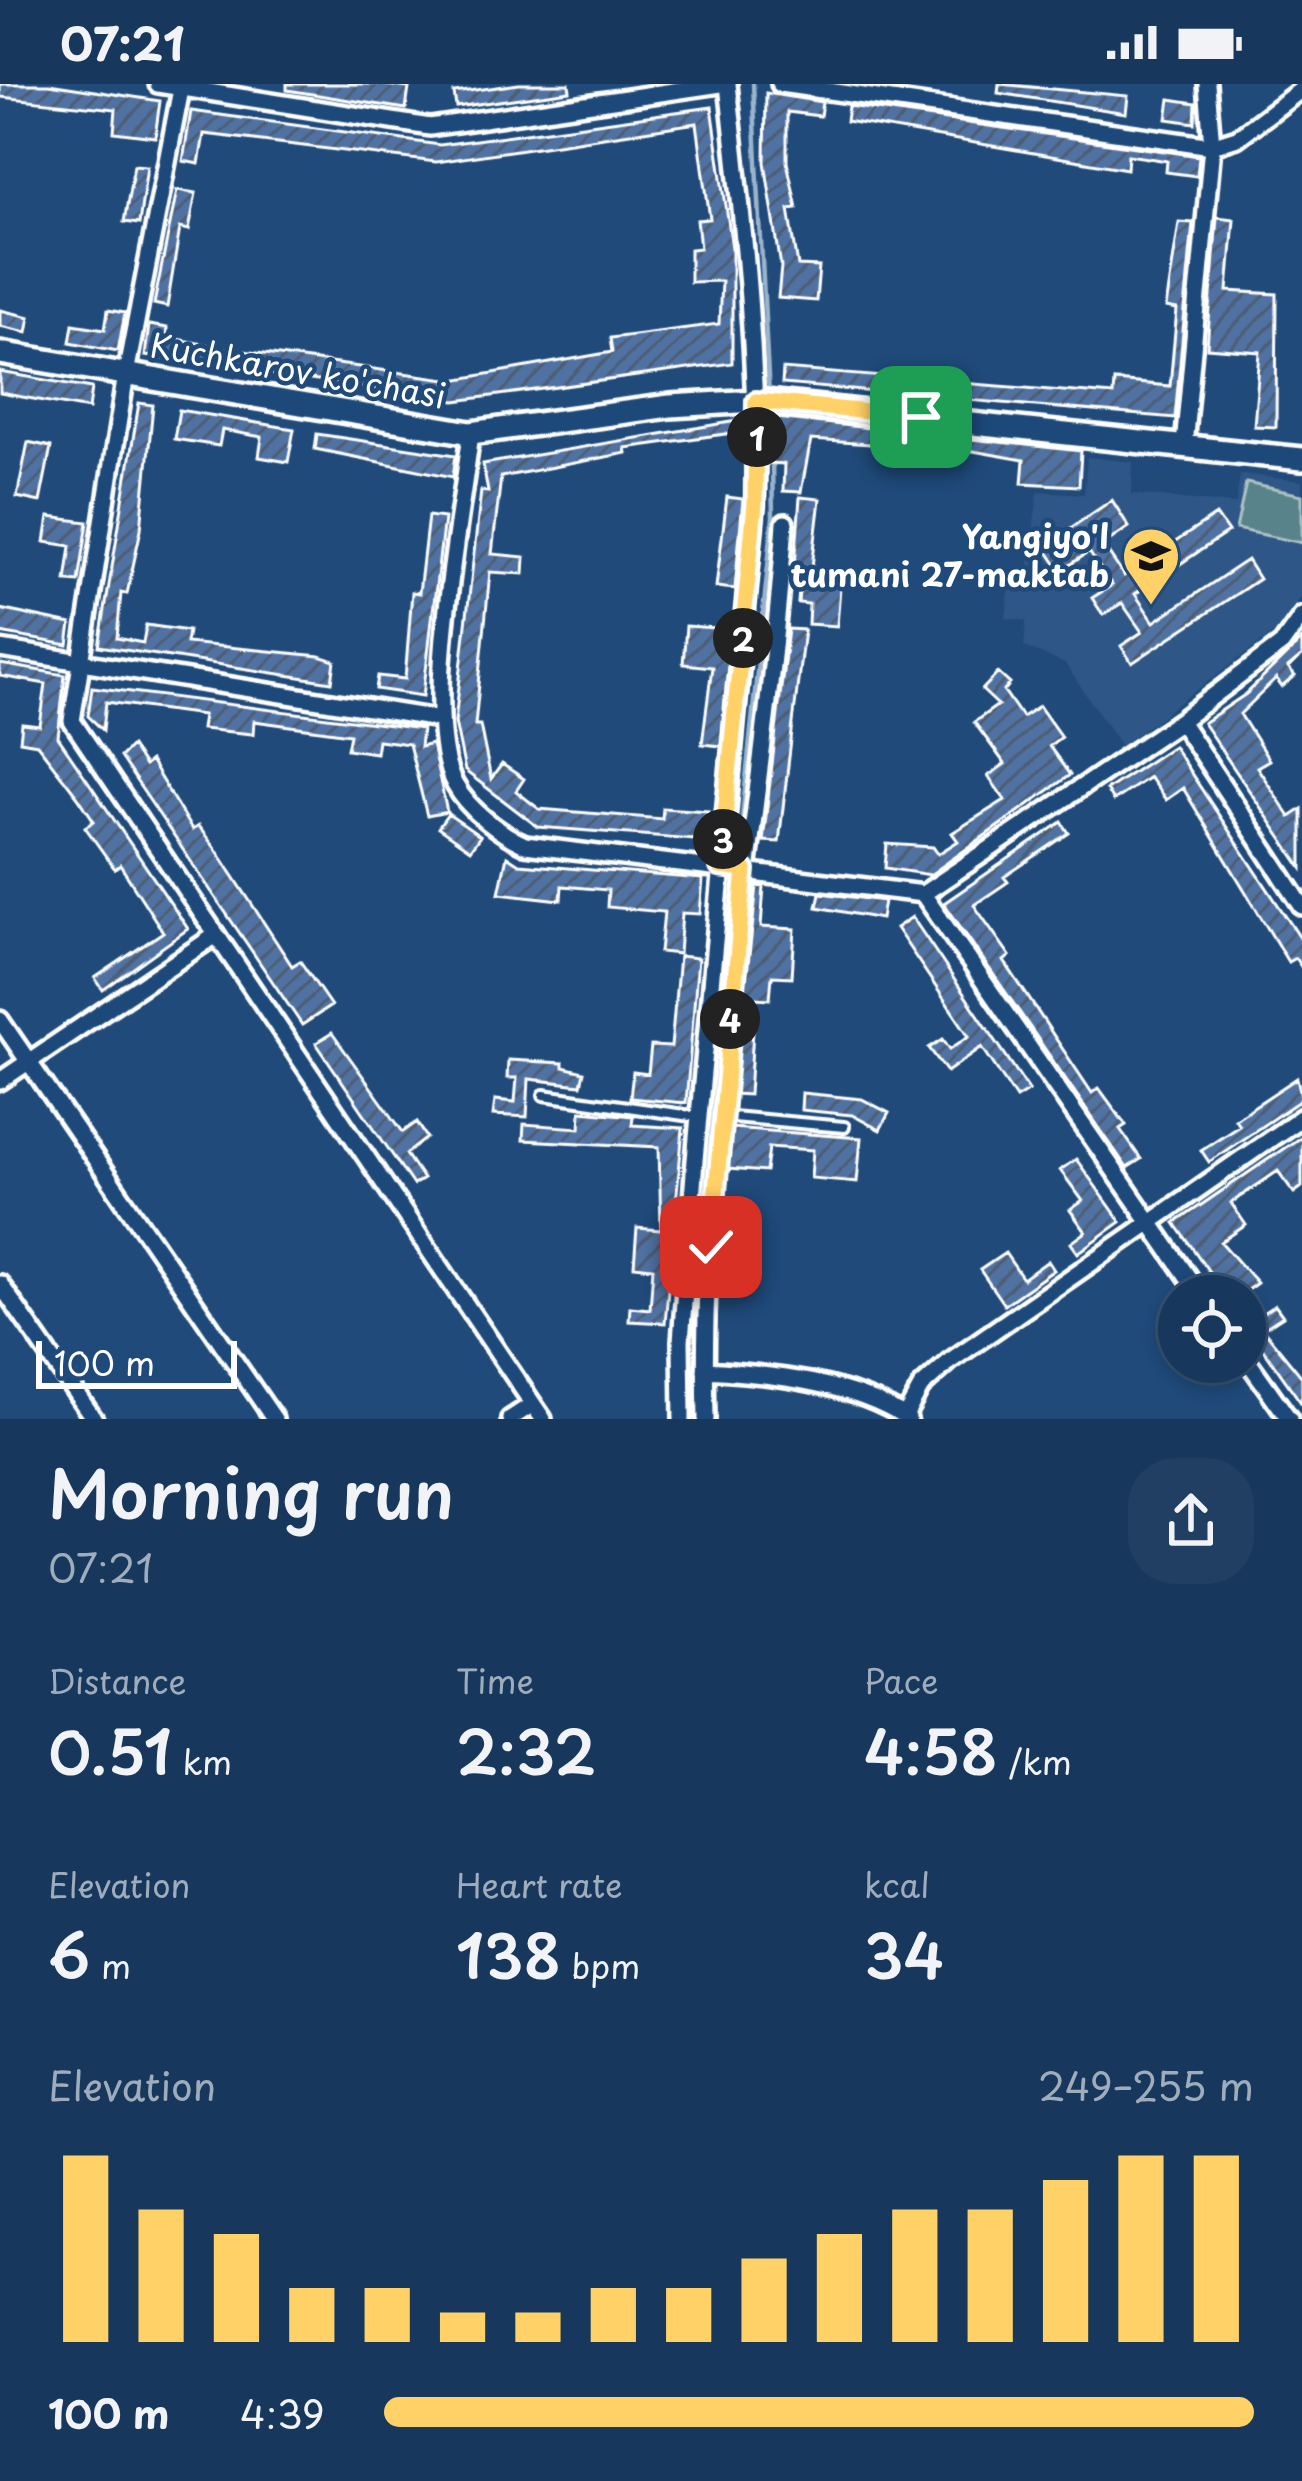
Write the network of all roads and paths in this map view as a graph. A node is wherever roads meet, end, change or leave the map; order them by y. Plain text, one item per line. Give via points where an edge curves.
1 (158, 84) edge
2 (724, 84) edge
3 (780, 84) edge
4 (1207, 84) edge
5 (182, 86) edge
6 (1302, 89) edge
7 (1212, 146) junction
8 (0, 353) edge
9 (126, 374) junction
10 (756, 401) junction
11 (471, 434) junction
12 (1184, 446) junction
13 (1302, 459) edge
14 (785, 523) dead end
15 (1302, 616) edge
16 (0, 649) edge
17 (78, 662) junction
18 (438, 719) junction
19 (1180, 722) junction
20 (721, 867) junction
21 (744, 870) junction
22 (922, 894) junction
23 (1302, 906) edge
24 (217, 935) junction
25 (0, 1020) edge
26 (28, 1061) junction
27 (0, 1081) edge
28 (544, 1095) dead end
29 (721, 1116) junction
30 (1302, 1117) edge
31 (699, 1118) junction
32 (844, 1127) dead end
33 (1148, 1221) junction
34 (1187, 1275) edge
35 (0, 1284) edge
36 (705, 1370) junction
37 (1263, 1383) edge
38 (533, 1404) junction
39 (907, 1418) edge
40 (94, 1419) edge
41 (274, 1419) edge
42 (510, 1419) edge
43 (543, 1419) edge
44 (682, 1419) edge
45 (706, 1419) edge
46 (1289, 1419) edge

1 - 5 street
2 - 5 street via 430,127
2 - 10 street via 749,255
3 - 7 street
4 - 7 street
5 - 9 street
6 - 7 street via 1237,138
7 - 12 street
8 - 9 main road, Kuchkarov ko'chasi
9 - 11 main road, Kuchkarov ko'chasi
9 - 17 street
10 - 11 main road, Kuchkarov ko'chasi
10 - 12 main road, Kuchkarov ko'chasi
10 - 20 street via 753,524
11 - 18 street
12 - 13 main road, Kuchkarov ko'chasi
14 - 21 street
15 - 19 street via 1282,644
16 - 17 street
17 - 18 street
17 - 24 street via 73,722
18 - 20 street via 456,788 509,838
19 - 22 street
19 - 23 street
20 - 21 street
20 - 31 street
21 - 22 street
21 - 29 street
22 - 33 street
24 - 26 street
24 - 38 street
25 - 26 street
26 - 27 street
26 - 41 street
28 - 31 lane
29 - 32 lane
29 - 36 street
30 - 33 street
31 - 44 street
33 - 34 street
33 - 39 street via 950,1360 921,1387
35 - 40 street
36 - 39 street via 847,1393
36 - 45 street
37 - 46 street
38 - 42 street
38 - 43 street

